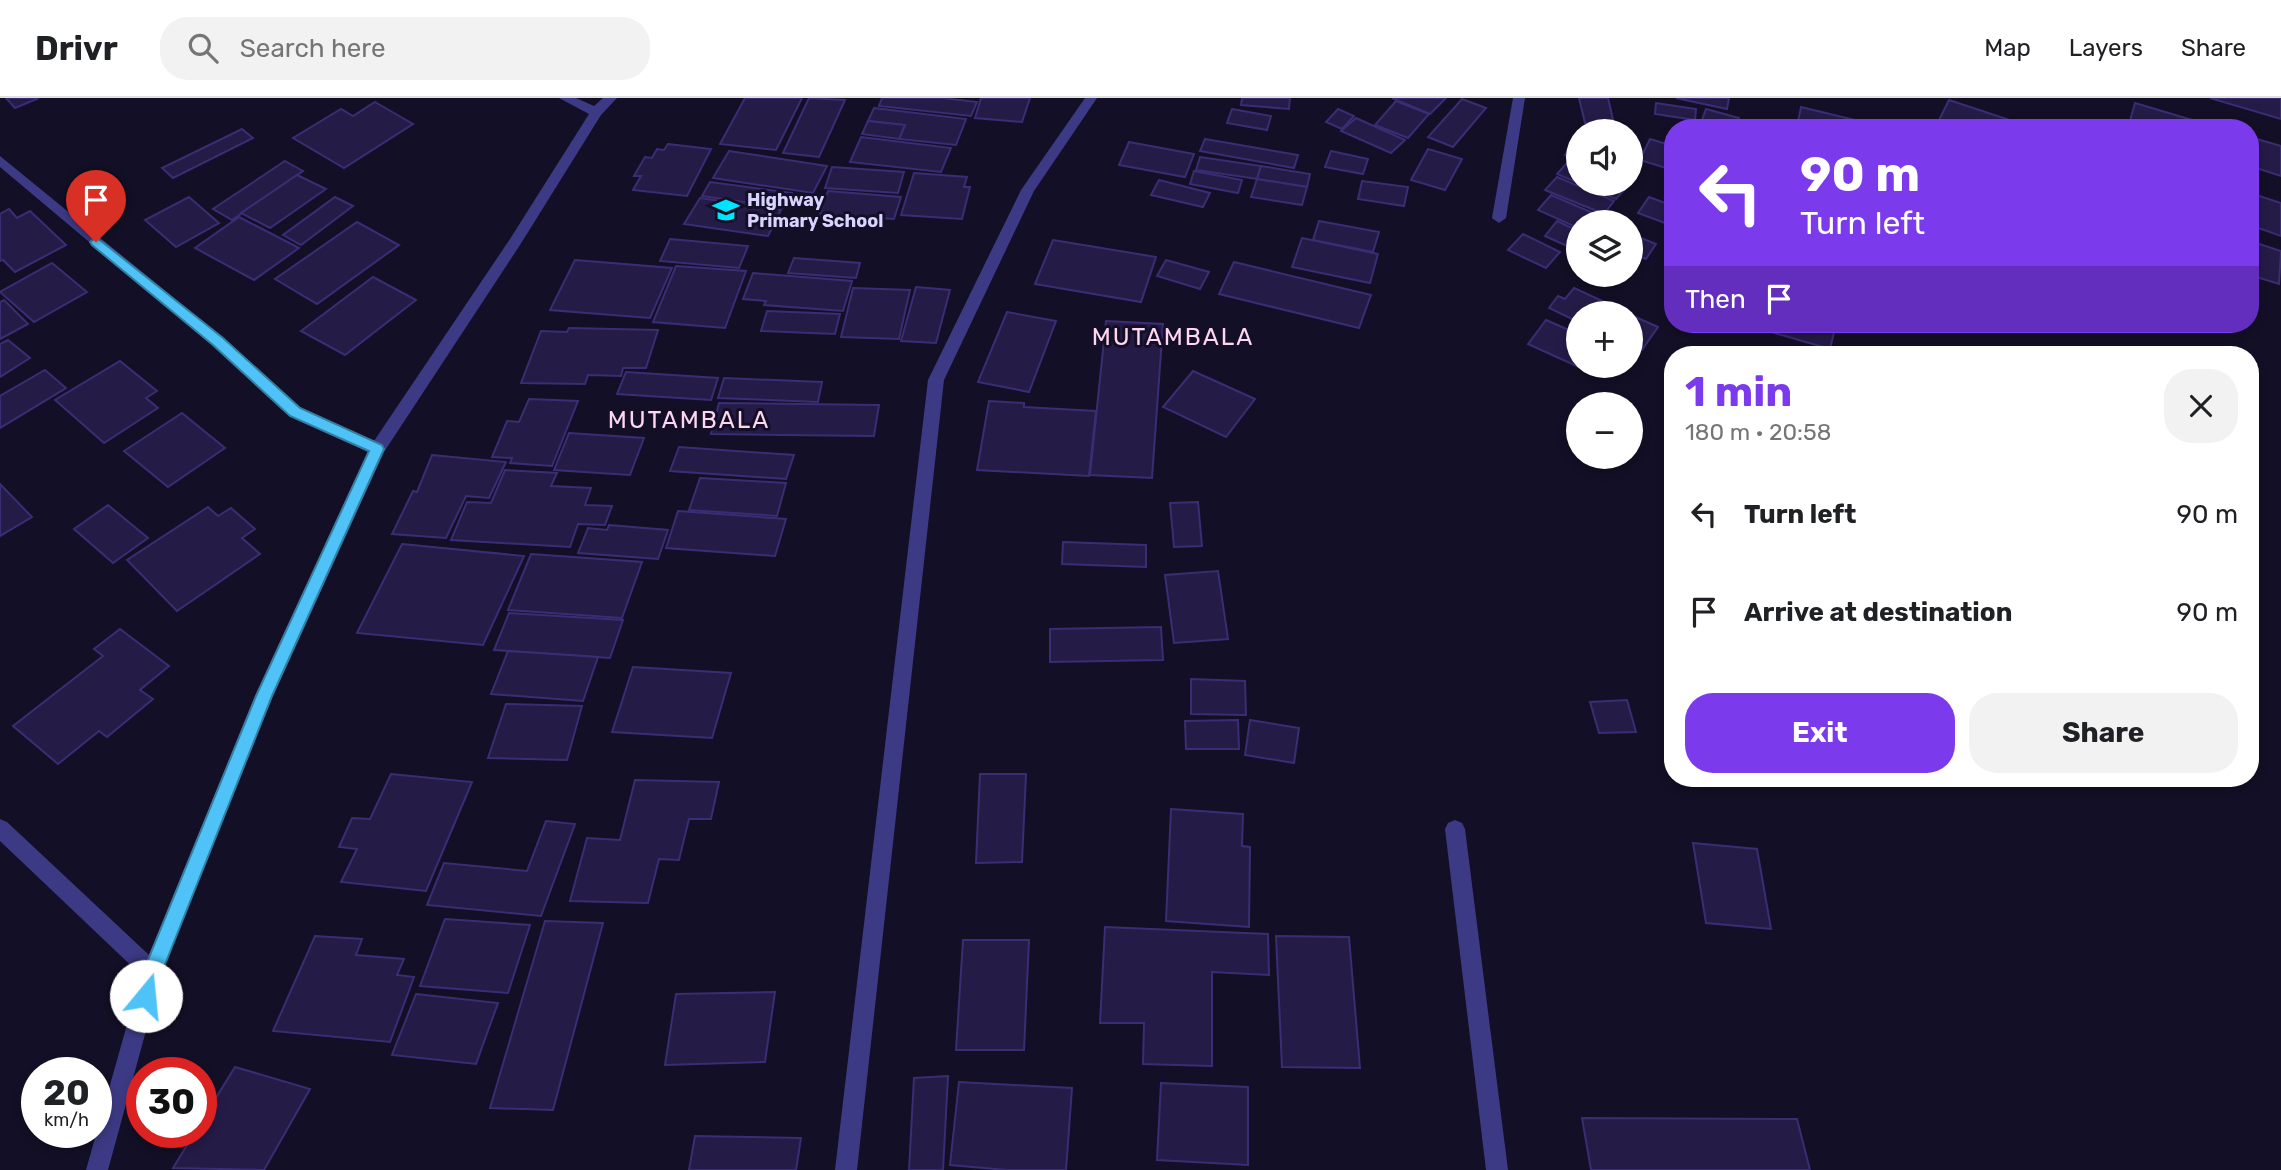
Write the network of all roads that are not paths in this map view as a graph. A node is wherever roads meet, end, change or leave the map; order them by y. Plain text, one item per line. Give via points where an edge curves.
1 (565, 98) edge
2 (611, 98) edge
3 (1091, 98) edge
4 (1519, 98) edge
5 (596, 112) junction
6 (0, 160) edge
7 (1499, 218) dead end
8 (377, 449) junction
9 (0, 828) edge
10 (1455, 829) dead end
11 (152, 972) junction
12 (97, 1170) edge
13 (846, 1170) edge
14 (1497, 1170) edge

1 - 5 street
2 - 5 street
3 - 13 street via 1028,190 936,380
4 - 7 street
5 - 8 street
6 - 8 street via 295,412
8 - 11 street via 264,696
9 - 11 street
10 - 14 street
11 - 12 street

